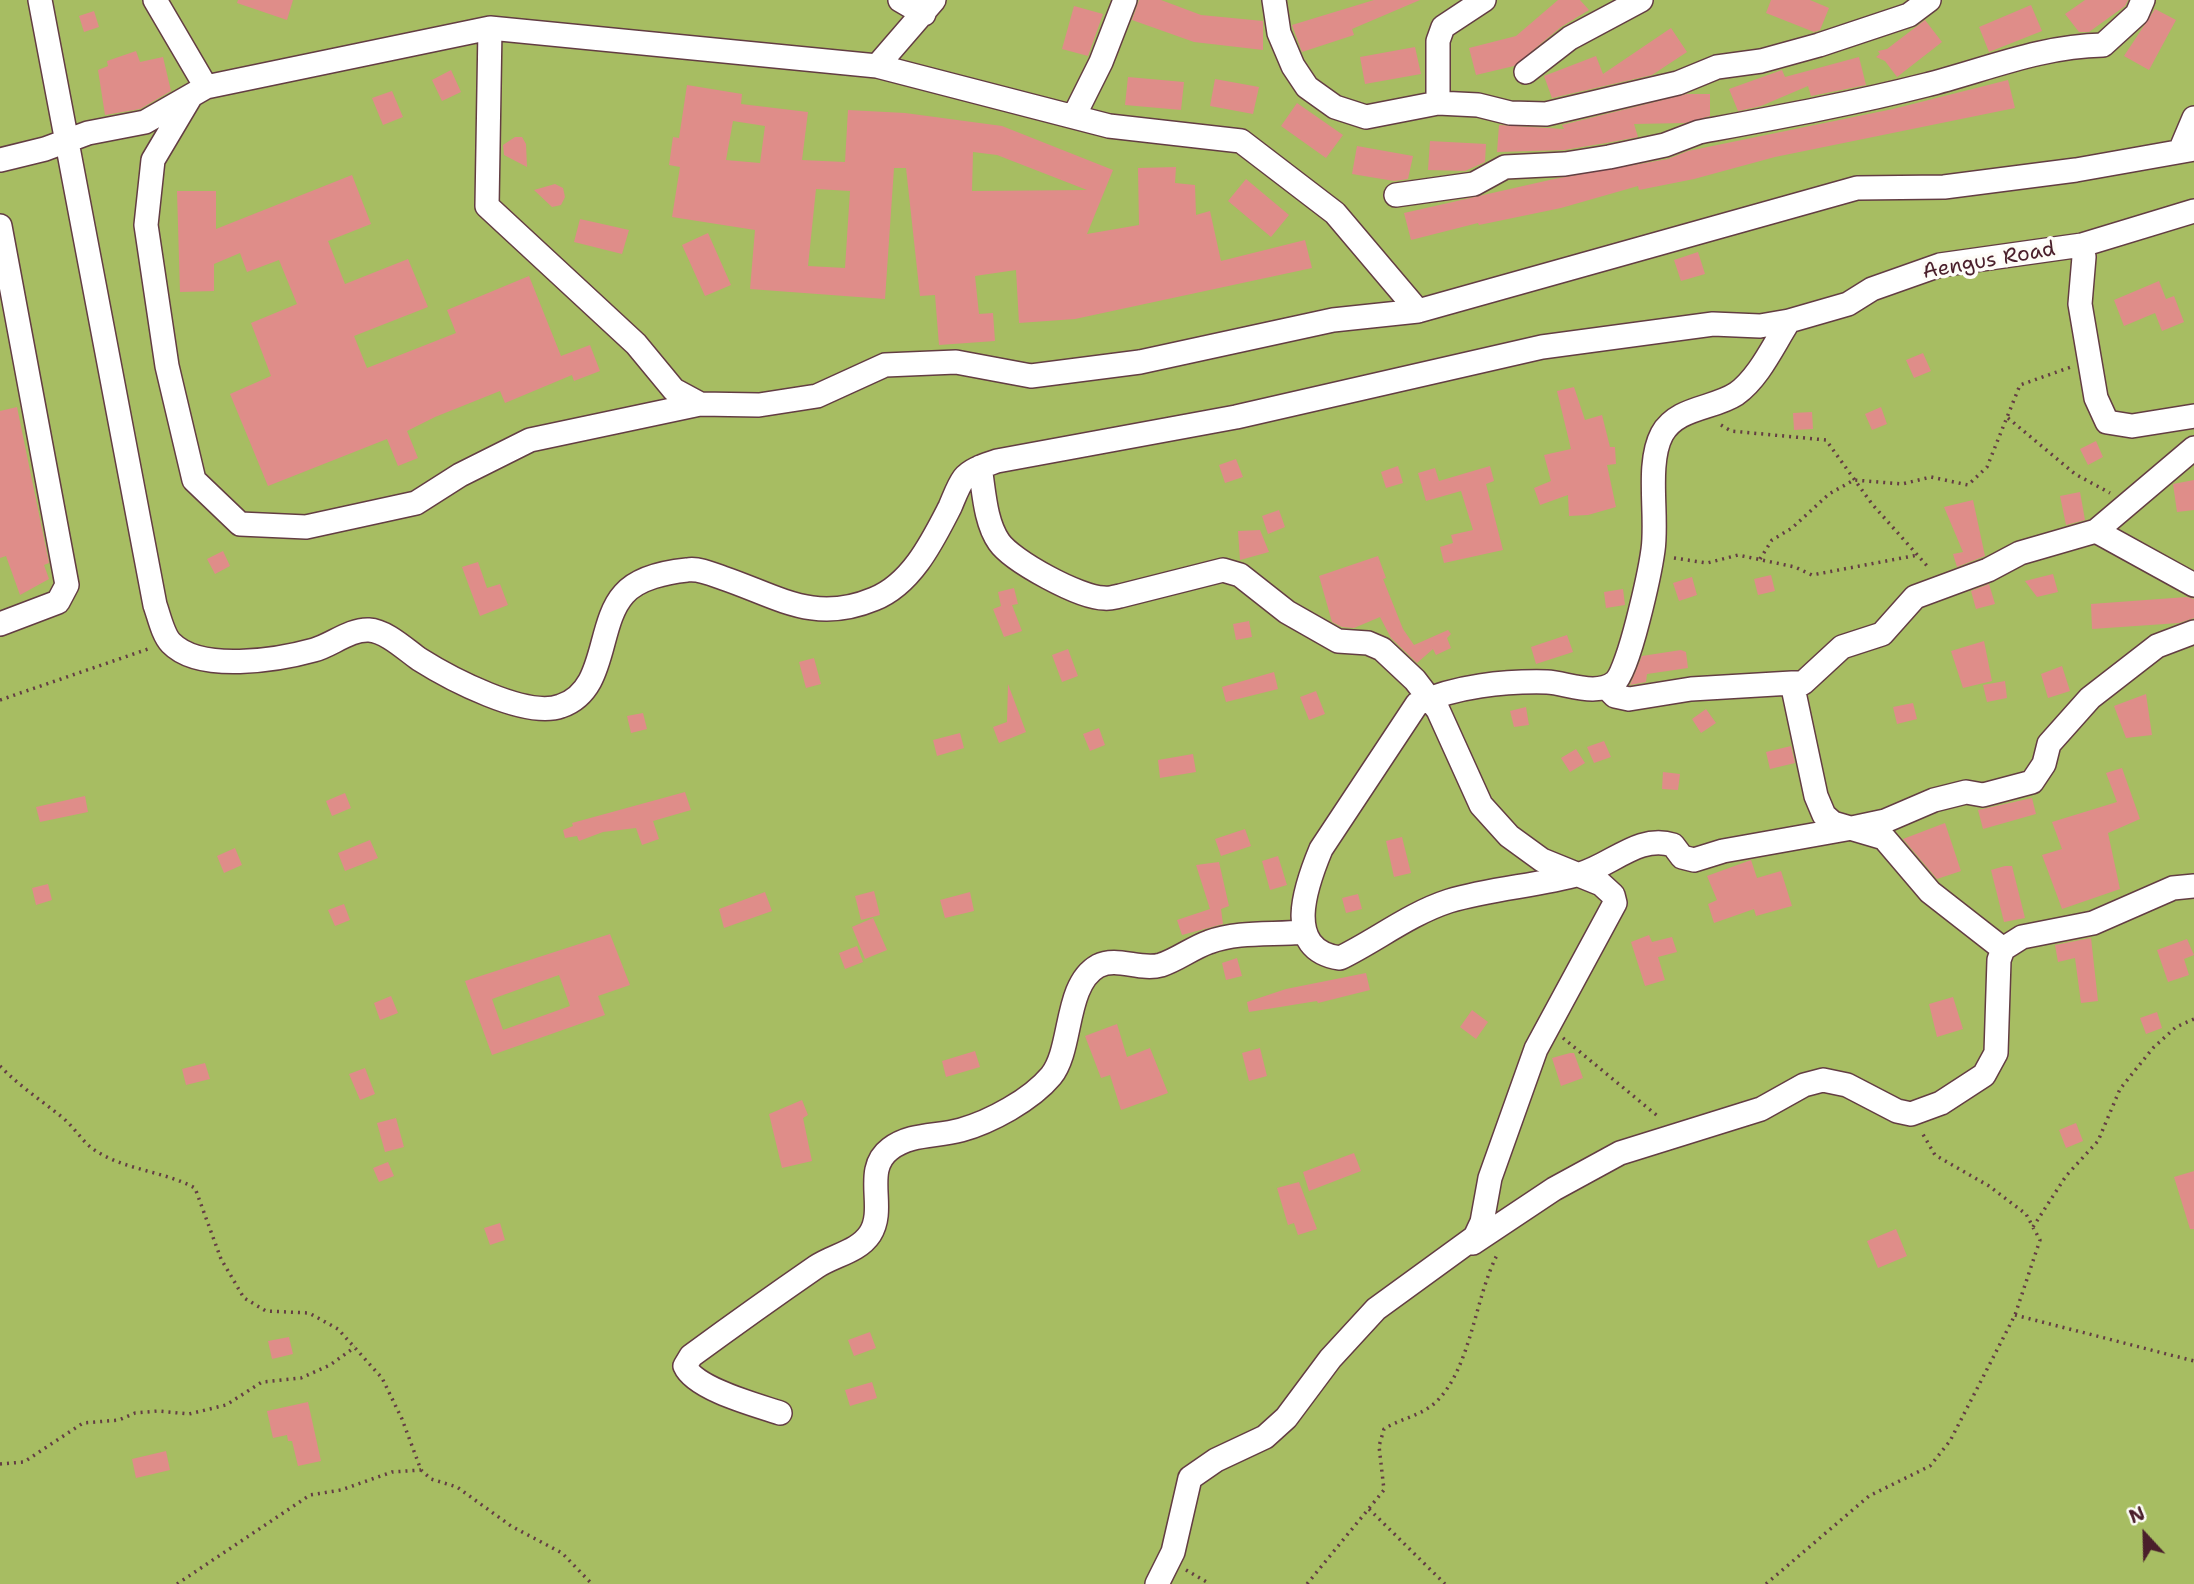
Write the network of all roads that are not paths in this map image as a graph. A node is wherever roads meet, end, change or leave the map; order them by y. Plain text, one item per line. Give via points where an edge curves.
1 (40, 0) edge
2 (155, 0) edge
3 (900, 0) edge
4 (1125, 0) edge
5 (1274, 0) edge
6 (1484, 0) edge
7 (1641, 0) edge
8 (1929, 0) edge
9 (2143, 0) edge
10 (929, 7) edge
11 (490, 28) junction
12 (877, 66) junction
13 (1526, 72) dead end
14 (199, 91) junction
15 (1438, 103) junction
16 (1074, 116) junction
17 (2194, 118) edge
18 (65, 140) junction
19 (2187, 150) edge
20 (0, 160) edge
21 (1396, 195) dead end
22 (2194, 211) edge
23 (0, 226) edge
24 (2082, 245) junction
25 (1418, 311) junction
26 (1789, 321) junction
27 (700, 404) junction
28 (2194, 416) edge
29 (2194, 448) edge
30 (979, 467) junction
31 (2096, 531) junction
32 (67, 585) junction
33 (2194, 585) edge
34 (0, 608) edge
35 (0, 624) edge
36 (2194, 632) edge
37 (1792, 682) junction
38 (1606, 687) junction
39 (1428, 699) junction
40 (1852, 828) junction
41 (1581, 874) junction
42 (2194, 886) edge
43 (1303, 932) junction
44 (2003, 949) junction
45 (1450, 1258) junction
46 (780, 1413) dead end
47 (1157, 1584) edge

1 - 18 street
2 - 14 street
3 - 10 street
4 - 16 street
5 - 15 street via 1279,33 1293,66 1307,87 1335,107 1366,117
6 - 15 street via 1443,27 1438,41
7 - 13 street via 1570,38
8 - 15 street via 1909,15 1819,46 1717,67 1678,83 1546,114
9 - 21 street via 2137,14 2103,45 2027,54 1915,88 1699,132 1665,145 1565,164 1505,167 1474,184
10 - 12 street
11 - 12 street
11 - 14 street
11 - 27 street via 487,206 636,344 674,390
12 - 16 street
14 - 18 street via 145,122
14 - 27 street via 153,160 146,225 167,366 194,480 240,524 306,527 415,502 530,440
16 - 25 street via 1109,126 1241,141 1335,214
17 - 19 street
18 - 20 street
18 - 30 street via 155,605 170,642 187,654 218,661 249,660 316,649 370,630 445,676 513,702 550,709 565,705 583,690 615,608 625,593 646,580 691,569 799,608 825,611 877,598 927,551 964,477
19 - 25 street via 1944,187 1857,188
22 - 24 street, Aengus Road
23 - 32 street
24 - 26 street, Aengus Road via 1940,265 1872,289 1848,304
24 - 28 street via 2080,304 2096,398 2107,422 2132,426
25 - 27 street via 1333,320 1091,370 1031,376 956,362 885,365 817,396 759,405
26 - 30 street, Aengus Road via 1760,326 1713,324 1542,347 1236,417
26 - 38 street via 1737,394 1676,418 1662,434 1656,461 1653,550 1629,654 1620,675
29 - 31 street
30 - 39 street via 997,540 1008,552 1075,591 1103,598 1210,572 1240,575 1287,612 1339,641 1382,649
31 - 33 street
31 - 37 street via 2020,553 1908,602 1882,634 1842,648 1803,683
32 - 34 street
32 - 35 street via 58,602
36 - 40 street via 2157,646 2090,698 2049,744 2044,764 2032,782 1997,793 1966,792 1934,800 1885,821
37 - 38 street via 1691,689 1629,699 1615,696
37 - 40 street via 1819,806 1833,823
38 - 39 street via 1508,684
39 - 41 street via 1481,804 1509,836 1542,860
39 - 43 street via 1409,712 1321,849 1310,874
40 - 41 street via 1694,860 1682,857 1674,845 1649,842
40 - 44 street via 1884,838 1930,892
41 - 43 street via 1448,902 1416,914 1340,958 1314,949
41 - 45 street via 1608,889 1615,903 1535,1049 1490,1178 1482,1222 1475,1237
42 - 44 street via 2173,888 2093,923 2022,937
43 - 46 street via 1234,935 1209,941 1160,965 1110,962 1097,967 1087,976 1067,1022 1061,1061 1050,1077 977,1124 911,1138 890,1149 878,1164 877,1219 870,1234 691,1356 685,1366 689,1376 703,1384
44 - 45 street via 1996,1053 1984,1075 1941,1103 1911,1114 1885,1107 1847,1085 1823,1080 1761,1109 1620,1153 1554,1189
45 - 47 street via 1376,1309 1330,1359 1294,1409 1265,1437 1190,1478 1173,1552

